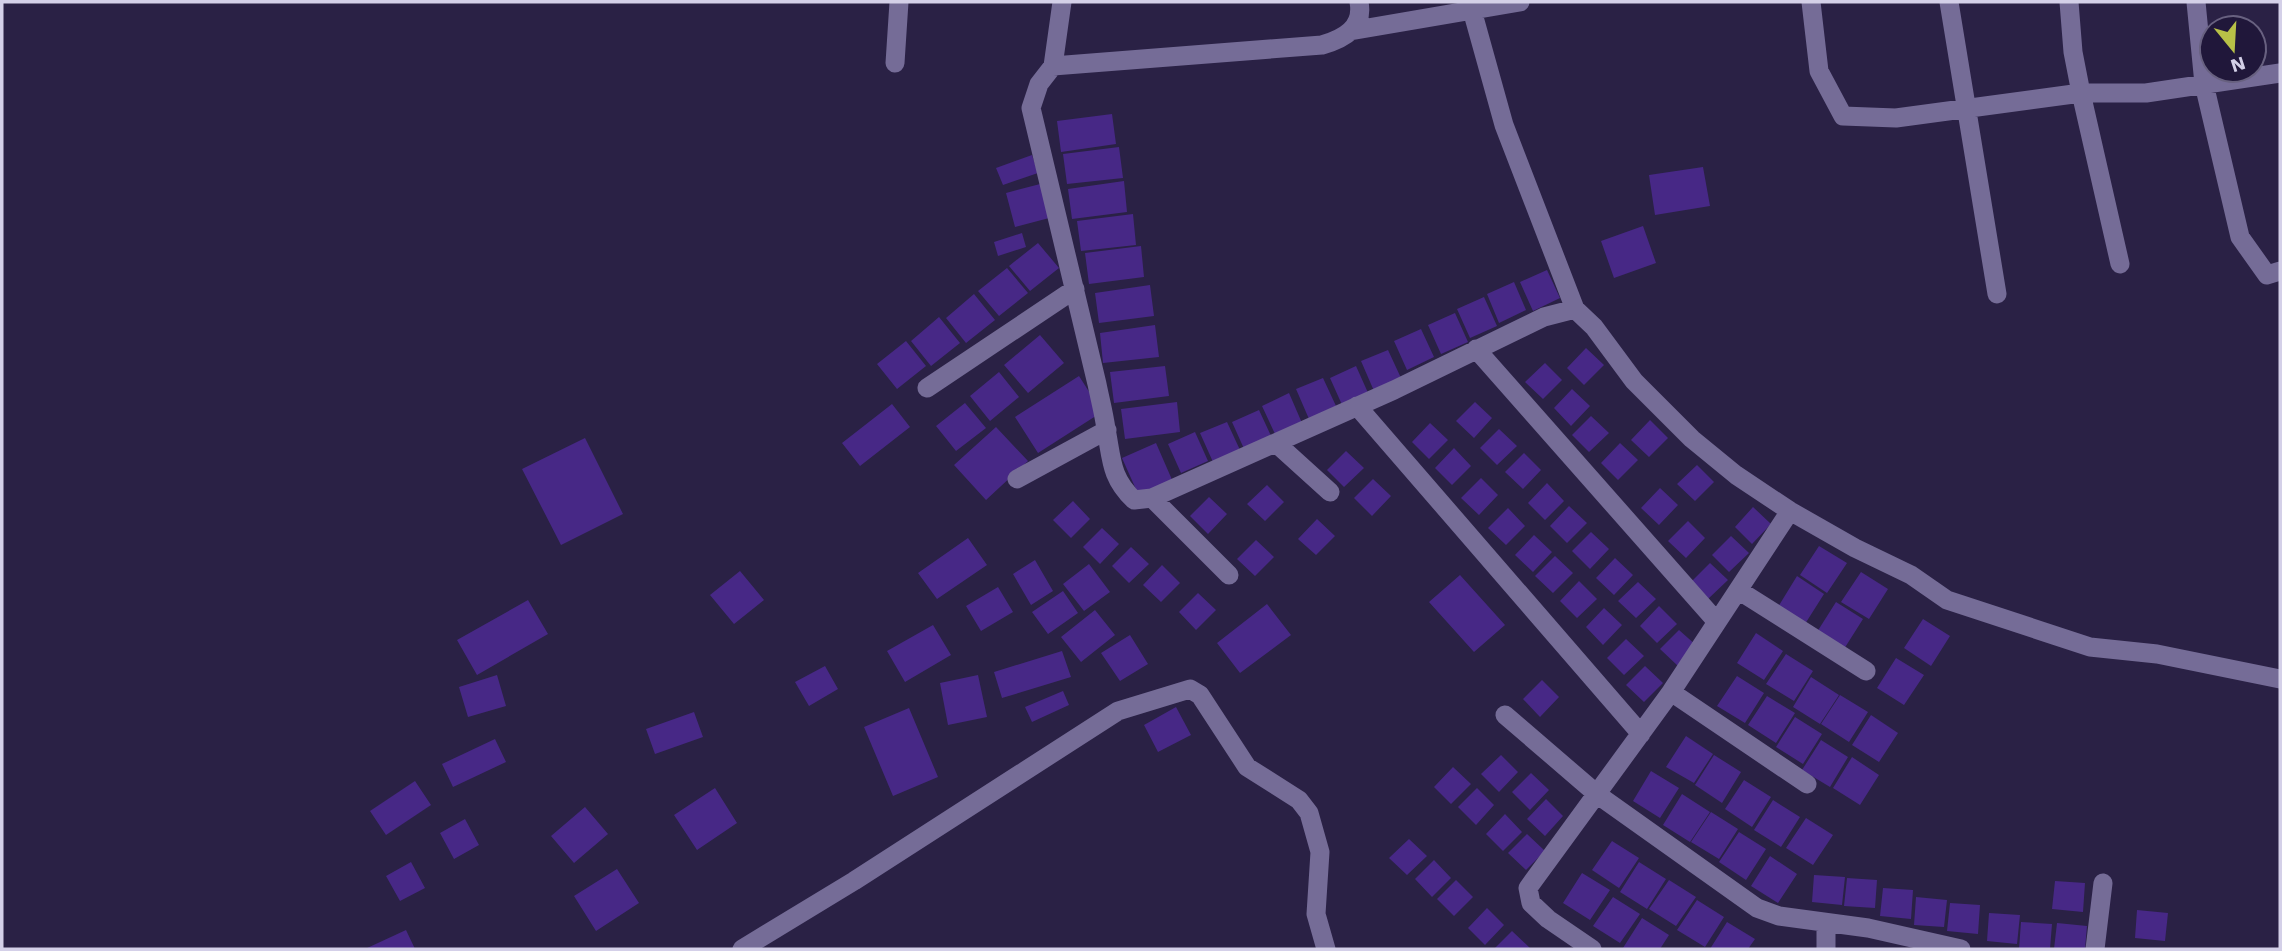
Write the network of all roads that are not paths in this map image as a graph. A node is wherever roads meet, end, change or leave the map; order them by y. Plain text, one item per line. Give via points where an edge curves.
1 (899, 2) edge
2 (1062, 2) edge
3 (1359, 2) edge
4 (1520, 2) edge
5 (1811, 2) edge
6 (1949, 2) edge
7 (2069, 2) edge
8 (2196, 2) edge
9 (1472, 10) junction
10 (2198, 22) edge
11 (1350, 31) junction
12 (895, 63) dead end
13 (1053, 66) junction
14 (2204, 84) joint
15 (2081, 93) junction
16 (1965, 109) junction
17 (2120, 264) dead end
18 (2280, 271) edge
19 (1075, 289) junction
20 (1997, 294) dead end
21 (1575, 309) junction
22 (1476, 349) junction
23 (927, 388) dead end
24 (1357, 407) junction
25 (1107, 430) junction
26 (1276, 443) junction
27 (1017, 479) dead end
28 (1330, 492) dead end
29 (1152, 498) junction
30 (1790, 510) junction
31 (1229, 576) dead end
32 (1738, 590) junction
33 (1717, 622) junction
34 (1866, 671) dead end
35 (2280, 679) edge
36 (1671, 692) junction
37 (1505, 715) dead end
38 (1641, 734) junction
39 (1807, 784) dead end
40 (1598, 795) junction
41 (2103, 883) dead end
42 (1826, 924) junction
43 (742, 949) edge
44 (1326, 949) edge
45 (1592, 949) edge
46 (1826, 949) edge
47 (1961, 949) edge
48 (2095, 949) edge

1 - 12 street
2 - 13 street
3 - 11 street via 1361,13
4 - 9 street
5 - 16 street via 1819,71 1843,116 1896,118
6 - 16 street
7 - 15 street
8 - 10 street
9 - 11 street
9 - 21 street via 1504,125
11 - 13 street via 1322,45
13 - 19 street via 1031,108
14 - 15 street via 2147,93
14 - 18 street via 2240,237 2267,275
15 - 16 street
15 - 17 street
16 - 20 street
19 - 23 street
19 - 25 street
21 - 22 street via 1544,317
21 - 30 street via 1634,381 1692,439
22 - 24 street
22 - 33 street
24 - 26 street
24 - 38 street
25 - 27 street
25 - 29 street via 1112,470 1123,490 1134,500
26 - 28 street
26 - 29 street
29 - 31 street
30 - 32 street
30 - 35 street via 1911,575 1947,600 2090,647 2157,654
32 - 33 street
32 - 34 street
33 - 36 street
36 - 38 street
36 - 39 street
37 - 40 street
38 - 40 street
40 - 42 street via 1758,908
40 - 45 street via 1528,888 1531,903
41 - 48 street
42 - 46 street
42 - 47 street via 1868,928
43 - 44 street via 1118,711 1190,689 1200,695 1247,767 1299,800 1309,813 1320,852 1316,914

